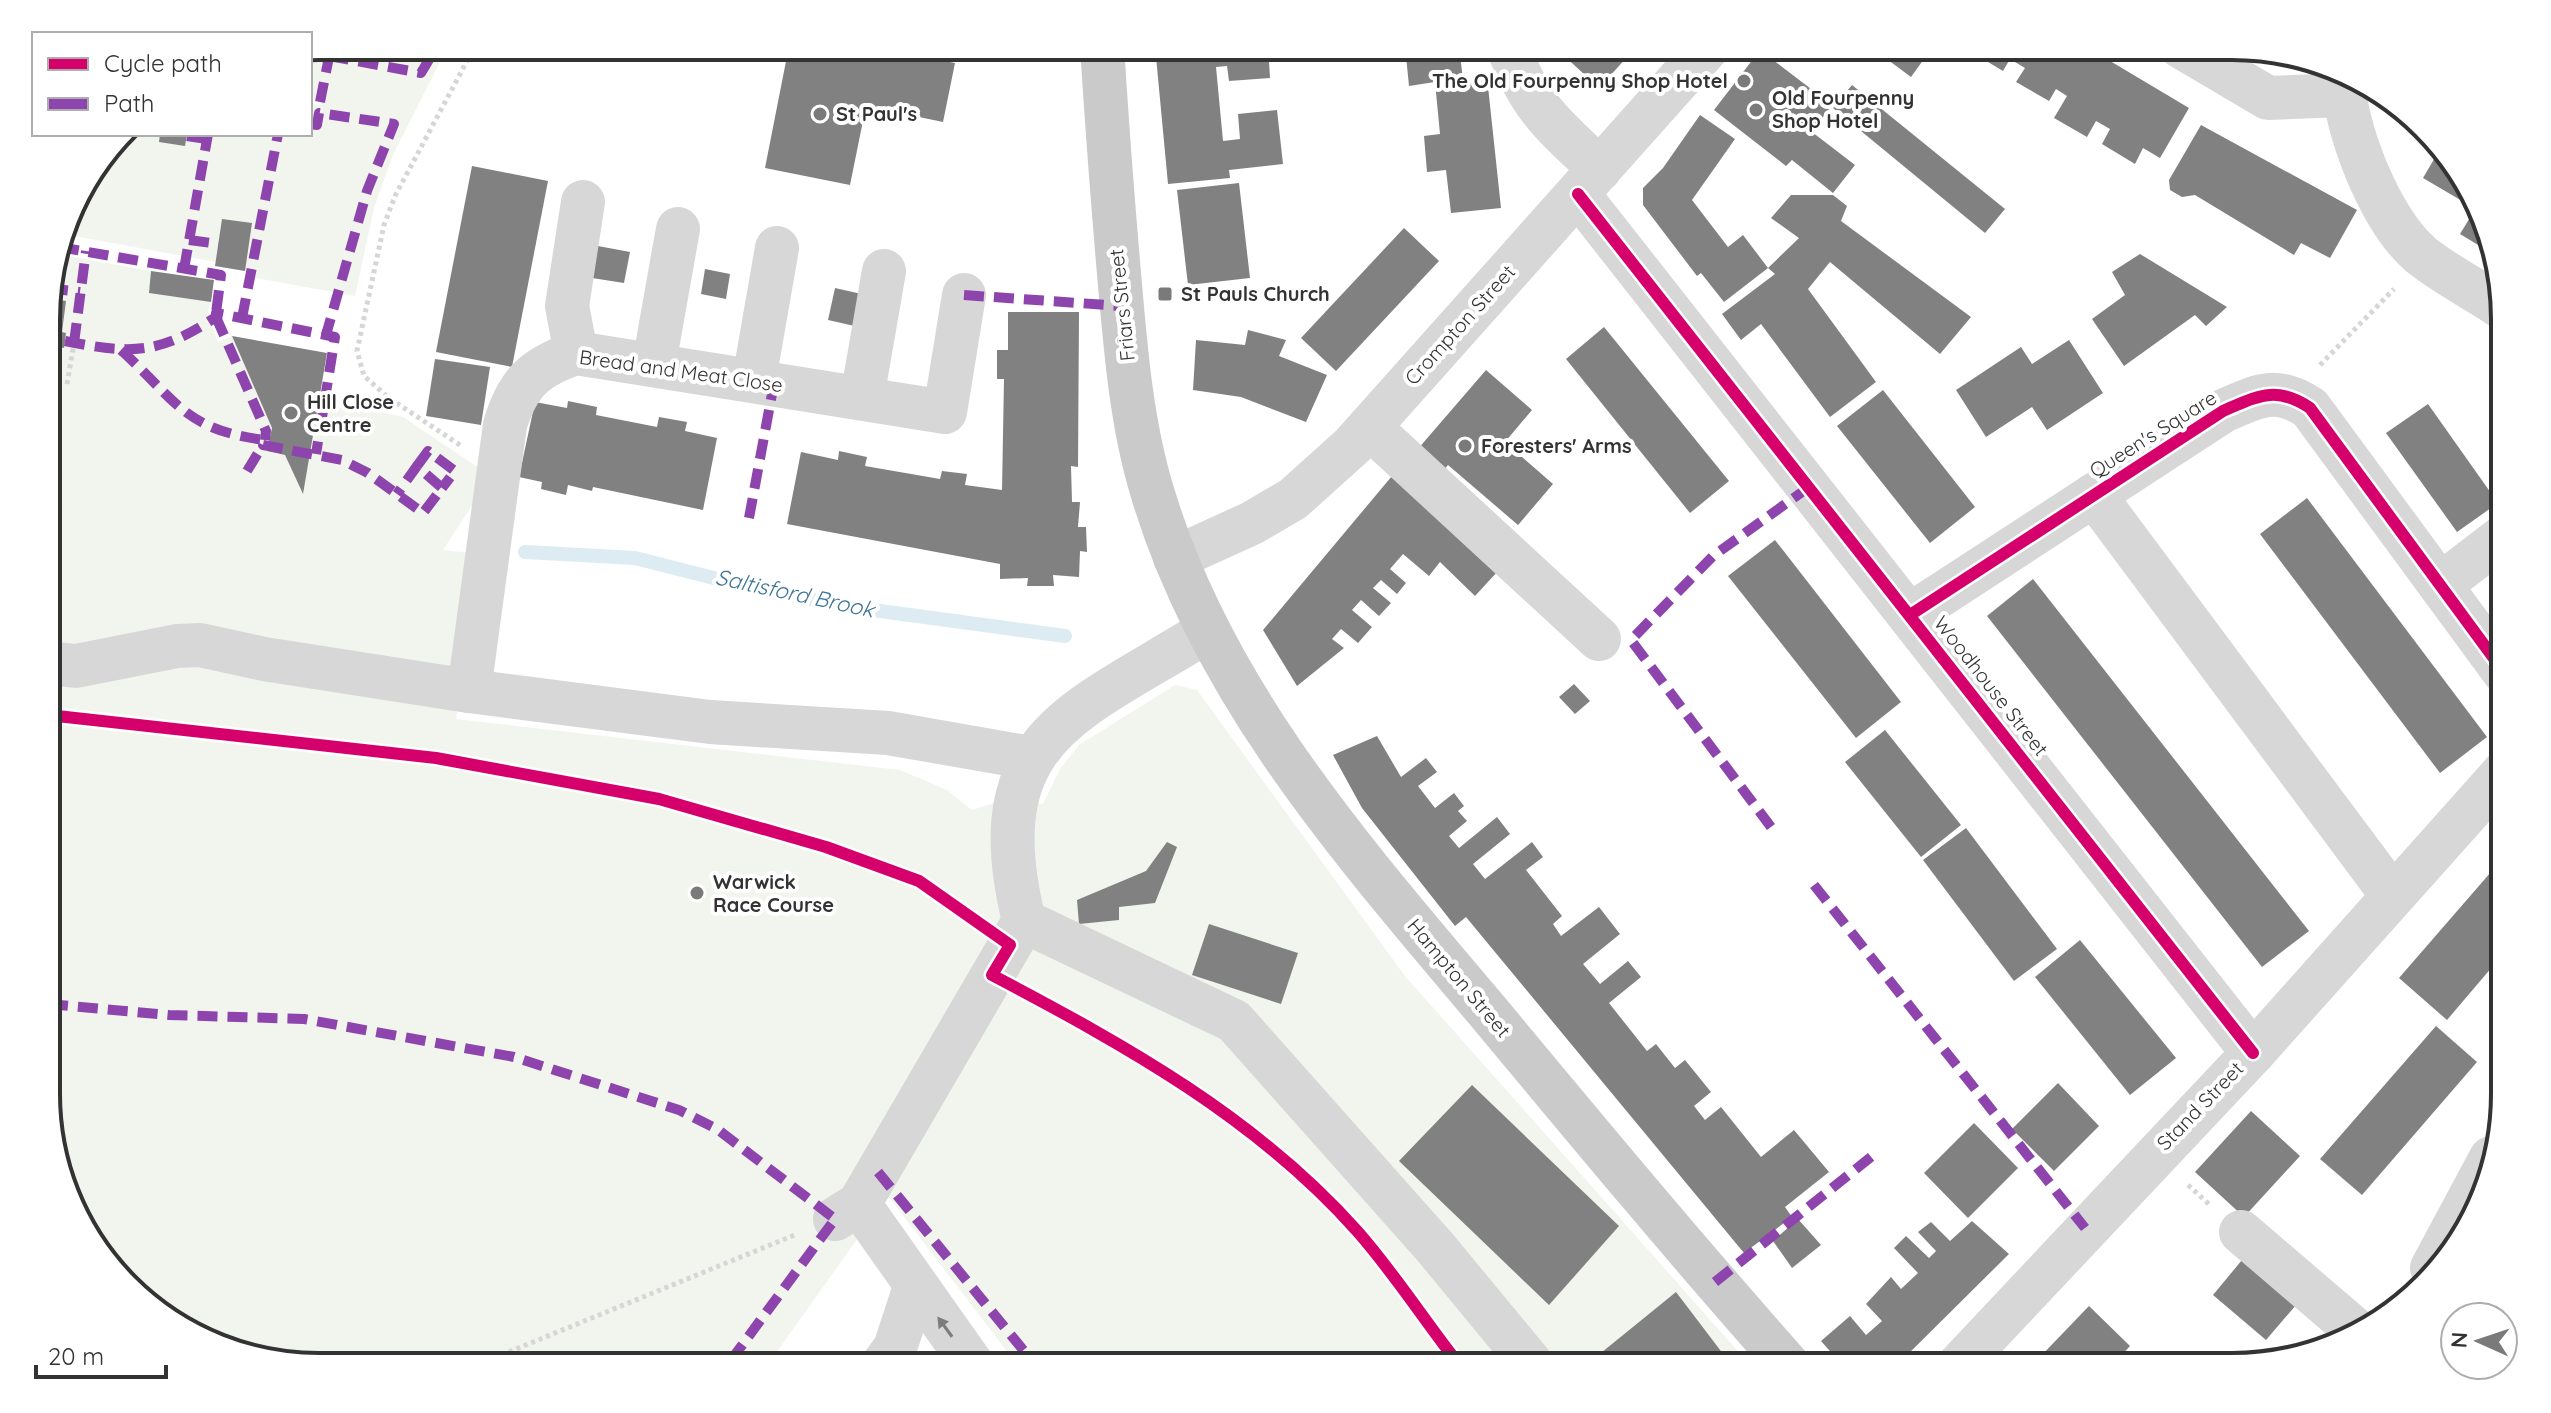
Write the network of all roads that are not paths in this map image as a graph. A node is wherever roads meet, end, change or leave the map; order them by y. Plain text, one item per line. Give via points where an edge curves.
1 (1514, 60) edge
2 (1696, 60) edge
3 (2204, 60) edge
4 (1103, 61) edge
5 (2344, 86) edge
6 (1589, 181) junction
7 (583, 202) dead end
8 (678, 229) dead end
9 (777, 248) dead end
10 (884, 271) dead end
11 (964, 295) dead end
12 (2490, 300) edge
13 (576, 353) junction
14 (654, 364) junction
15 (754, 380) junction
16 (862, 398) junction
17 (1369, 427) junction
18 (2094, 495) junction
19 (2490, 547) edge
20 (1175, 558) junction
21 (2440, 585) junction
22 (1910, 615) junction
23 (1207, 631) junction
24 (1599, 639) dead end
25 (2490, 653) edge
26 (60, 664) edge
27 (469, 691) junction
28 (1031, 758) junction
29 (2490, 787) edge
30 (2392, 895) junction
31 (1024, 921) junction
32 (2253, 1053) junction
33 (2241, 1232) road end
34 (915, 1287) junction
35 (2349, 1324) edge
36 (1522, 1352) edge
37 (1777, 1352) edge
38 (1971, 1352) edge
39 (892, 1353) edge
40 (963, 1353) edge

1 - 6 street, Woodhouse Street via 1526,92
2 - 6 street, Crompton Street
3 - 5 street via 2268,98
4 - 20 main road, Friars Street via 1133,402 1151,491
5 - 12 street via 2356,140 2394,223 2418,252
6 - 17 street, Crompton Street
6 - 22 street, Woodhouse Street
7 - 13 street via 567,306
8 - 14 street
9 - 15 street
10 - 16 street
11 - 16 street, Bread and Meat Close via 945,412
13 - 14 street, Bread and Meat Close
13 - 27 street, Bread and Meat Close via 539,368 511,405 497,470
14 - 15 street, Bread and Meat Close
15 - 16 street, Bread and Meat Close
17 - 20 street, Crompton Street via 1293,499
17 - 24 street
18 - 21 street, Queen's Square via 2223,411 2269,393 2292,395 2310,408
18 - 22 street, Queen's Square
18 - 30 street
19 - 21 street
20 - 23 main road, Hampton Street
21 - 25 street
22 - 32 street, Woodhouse Street
23 - 28 street via 1079,710
23 - 37 main road, Hampton Street via 1294,773 1355,852
26 - 27 street via 200,645
27 - 28 street via 710,722 888,733
28 - 31 street via 1013,809 1014,878
29 - 30 street, Stand Street
30 - 32 street, Stand Street
31 - 34 street via 847,1211
31 - 36 street via 1234,1021
32 - 38 street, Stand Street
33 - 35 street
34 - 39 street
40 -> 34 street

